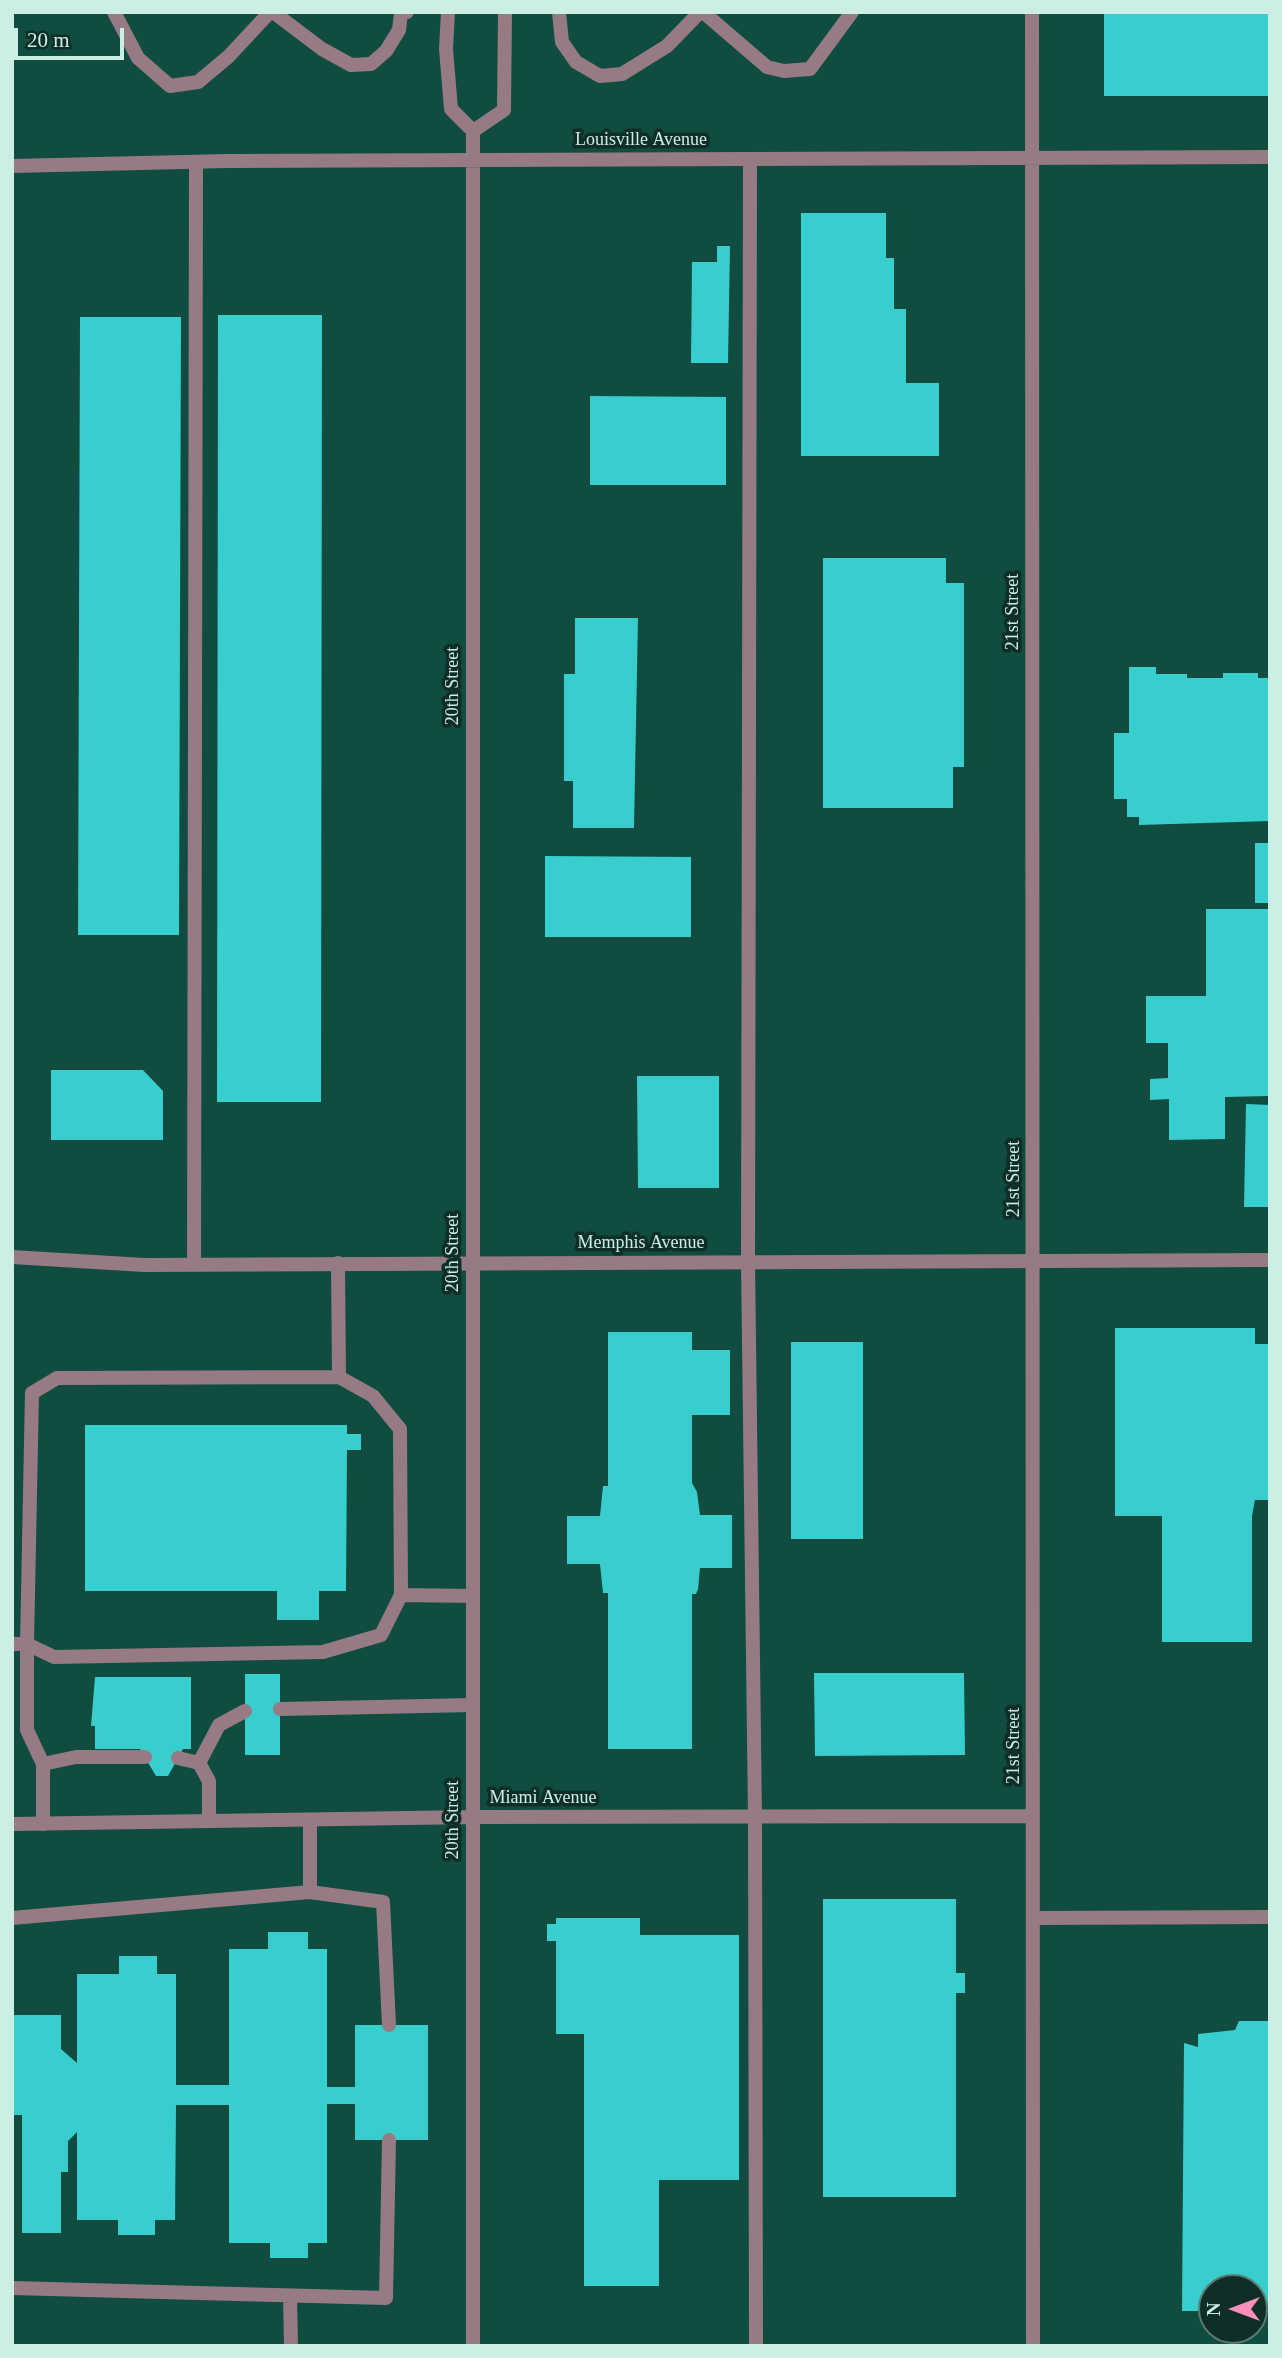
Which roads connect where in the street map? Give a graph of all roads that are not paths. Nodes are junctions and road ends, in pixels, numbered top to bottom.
1 (114, 12) edge
2 (272, 12) edge
3 (407, 12) edge
4 (448, 12) edge
5 (505, 12) edge
6 (559, 12) edge
7 (701, 12) edge
8 (852, 12) edge
9 (1032, 12) edge
10 (401, 13) edge
11 (473, 131) junction
12 (1032, 158) junction
13 (1270, 158) edge
14 (750, 159) junction
15 (472, 160) junction
16 (196, 162) junction
17 (12, 166) edge
18 (12, 1257) edge
19 (1270, 1260) edge
20 (1033, 1261) junction
21 (472, 1262) junction
22 (748, 1262) junction
23 (338, 1263) junction
24 (194, 1264) junction
25 (340, 1377) junction
26 (401, 1595) junction
27 (472, 1596) junction
28 (20, 1644) edge
29 (472, 1704) junction
30 (281, 1709) dead end
31 (245, 1711) dead end
32 (145, 1758) dead end
33 (178, 1758) dead end
34 (44, 1763) junction
35 (199, 1763) junction
36 (1033, 1816) junction
37 (755, 1817) junction
38 (472, 1818) junction
39 (310, 1819) junction
40 (209, 1821) junction
41 (12, 1824) edge
42 (44, 1824) junction
43 (310, 1892) junction
44 (1270, 1917) edge
45 (12, 1918) edge
46 (1033, 1918) junction
47 (389, 2025) dead end
48 (389, 2140) dead end
49 (12, 2288) edge
50 (290, 2296) junction
51 (291, 2346) edge
52 (472, 2346) edge
53 (756, 2346) edge
54 (1033, 2346) edge

1 - 2 street
2 - 10 street
3 - 10 street
4 - 11 street
5 - 11 street
6 - 7 street
7 - 8 street
9 - 12 street, 21st Street
11 - 15 street, 20th Street
12 - 13 street, Louisville Avenue
12 - 14 street, Louisville Avenue
12 - 20 street, 21st Street
14 - 15 street, Louisville Avenue
14 - 22 street
15 - 16 street, Louisville Avenue
15 - 21 street, 20th Street
16 - 17 street, Louisville Avenue
16 - 24 street
18 - 24 street, Memphis Avenue
19 - 20 street, Memphis Avenue
20 - 22 street, Memphis Avenue
20 - 36 street, 21st Street
21 - 22 street, Memphis Avenue
21 - 23 street, Memphis Avenue
21 - 27 street, 20th Street
22 - 37 street
23 - 24 street, Memphis Avenue
23 - 25 street
25 - 26 street
25 - 28 street
26 - 27 street
26 - 28 street
27 - 29 street, 20th Street
28 - 34 street
29 - 30 street
29 - 38 street, 20th Street
31 - 35 street
32 - 34 street
33 - 35 street
34 - 42 street
35 - 40 street
36 - 37 street, Miami Avenue
36 - 46 street, 21st Street
37 - 38 street, Miami Avenue
37 - 53 street
38 - 39 street, Miami Avenue
38 - 52 street, 20th Street
39 - 40 street, Miami Avenue
39 - 43 street
40 - 42 street, Miami Avenue
41 - 42 street, Miami Avenue
43 - 45 street
43 - 47 street
44 - 46 street
46 - 54 street, 21st Street
48 - 50 street
49 - 50 street
50 - 51 street

